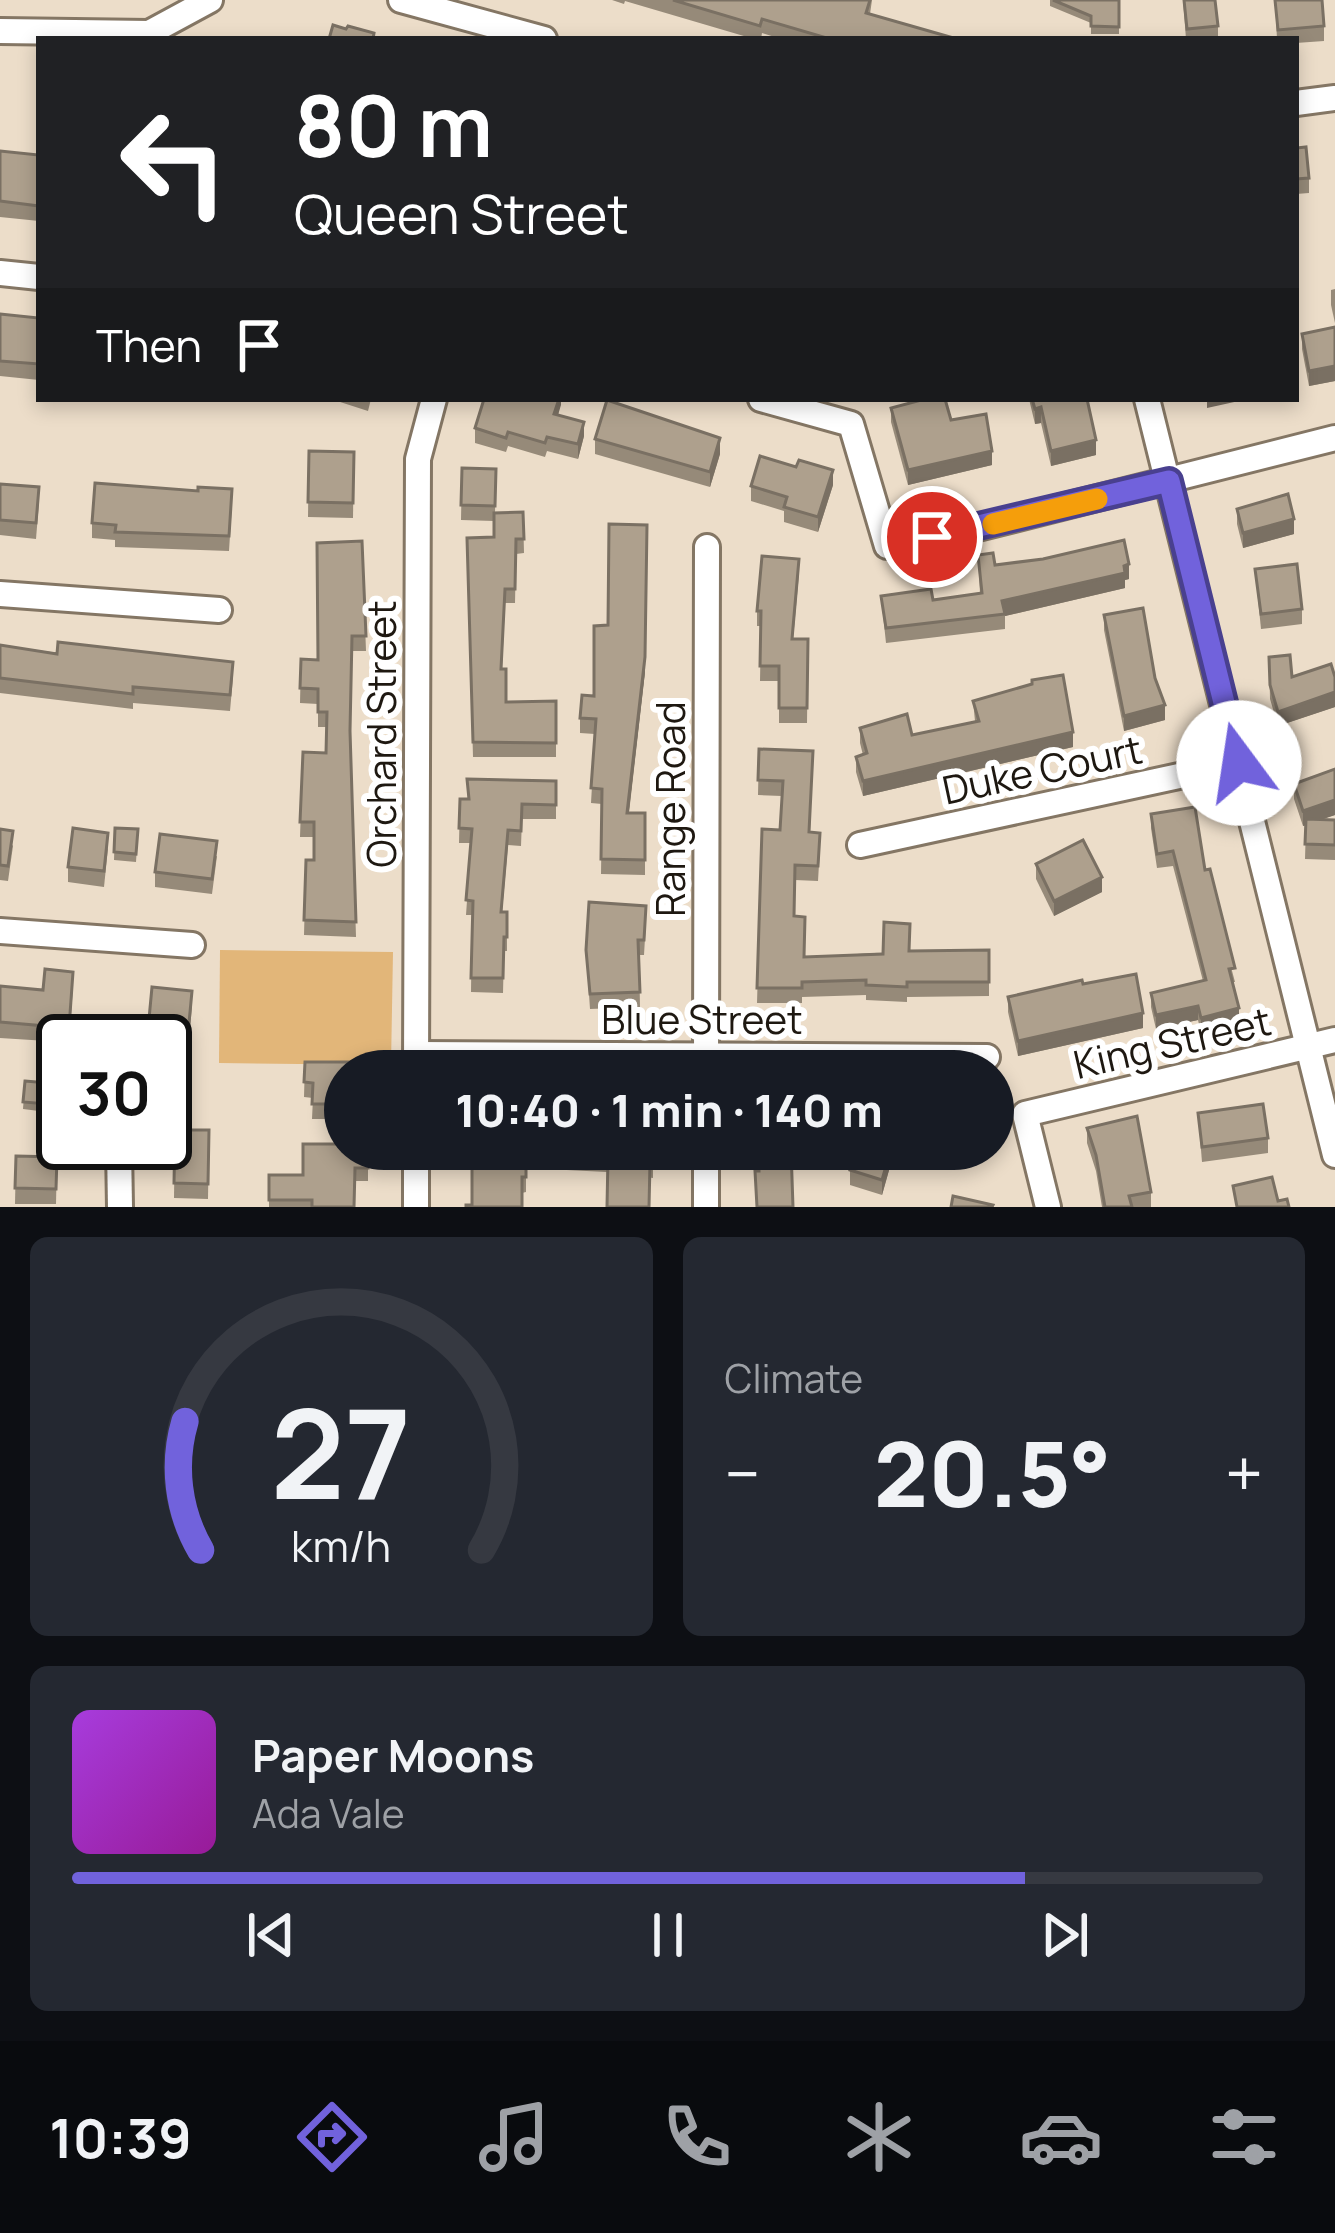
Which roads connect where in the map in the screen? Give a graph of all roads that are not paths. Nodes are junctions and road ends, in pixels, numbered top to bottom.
1 (210, 0) edge
2 (401, 0) edge
3 (0, 32) edge
4 (533, 36) edge
5 (1335, 98) edge
6 (1299, 103) edge
7 (0, 273) edge
8 (36, 277) edge
9 (433, 402) edge
10 (772, 402) edge
11 (1148, 402) edge
12 (1335, 438) edge
13 (1169, 481) junction
14 (706, 547) dead end
15 (0, 594) edge
16 (219, 610) dead end
17 (1239, 763) junction
18 (860, 844) dead end
19 (0, 932) edge
20 (192, 945) dead end
21 (1335, 1040) edge
22 (1308, 1046) junction
23 (416, 1050) edge
24 (706, 1050) edge
25 (1335, 1155) edge
26 (119, 1170) edge
27 (416, 1170) edge
28 (706, 1170) edge
29 (120, 1207) edge
30 (416, 1207) edge
31 (706, 1207) edge
32 (1048, 1207) edge

1 - 3 street
2 - 4 street
5 - 6 street
7 - 8 street
9 - 23 street, Orchard Street
10 - 13 street
11 - 13 street
12 - 13 street
13 - 17 street
14 - 24 street, Range Road
15 - 16 street
17 - 18 street, Duke Court
17 - 22 street
19 - 20 street
21 - 22 street, King Street
22 - 25 street
22 - 32 street, King Street
26 - 29 street
27 - 30 street
28 - 31 street

